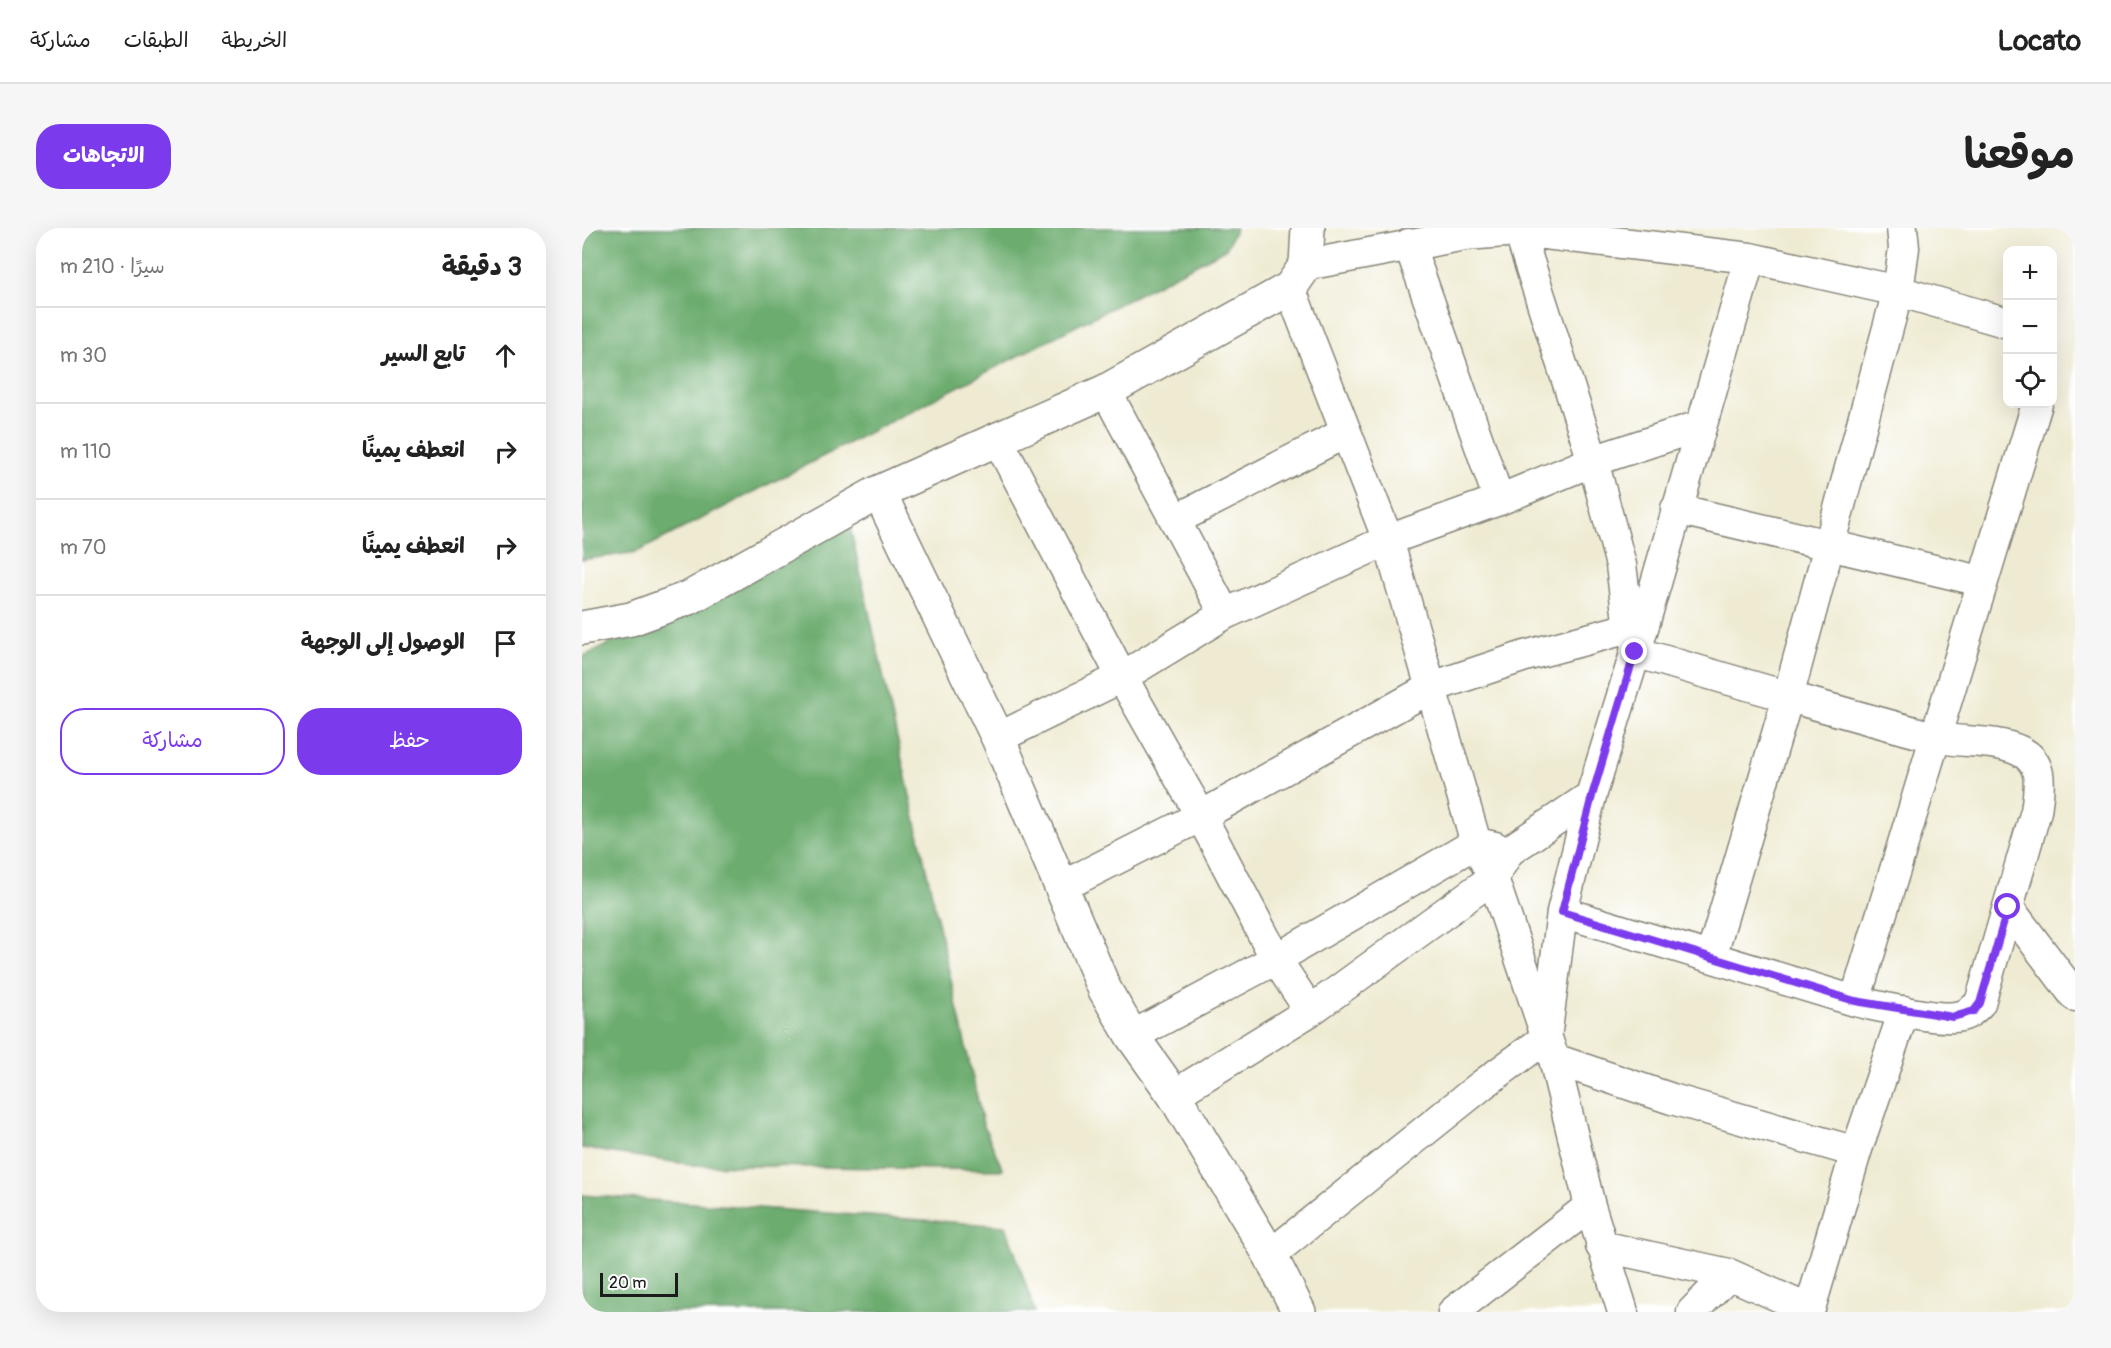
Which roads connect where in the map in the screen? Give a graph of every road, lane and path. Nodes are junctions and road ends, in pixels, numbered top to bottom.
1 (1308, 228) edge
2 (1902, 228) edge
3 (1519, 231) junction
4 (1409, 244) junction
5 (1750, 258) junction
6 (1298, 277) junction
7 (1898, 291) junction
8 (2003, 322) edge
9 (1106, 391) junction
10 (2036, 408) edge
11 (1699, 426) junction
12 (1345, 433) junction
13 (998, 438) junction
14 (1593, 461) junction
15 (879, 492) junction
16 (1499, 500) junction
17 (1676, 509) junction
18 (1175, 520) junction
19 (1388, 540) junction
20 (1830, 545) junction
21 (1981, 581) junction
22 (1225, 614) junction
23 (582, 628) edge
24 (1636, 636) junction
25 (1122, 677) junction
26 (1432, 687) junction
27 (1788, 698) junction
28 (1934, 737) junction
29 (998, 738) junction
30 (1592, 796) junction
31 (1201, 816) junction
32 (1476, 843) junction
33 (1509, 851) junction
34 (1493, 878) junction
35 (1061, 887) junction
36 (2008, 907) junction
37 (1562, 912) junction
38 (1711, 957) junction
39 (1276, 959) junction
40 (2075, 996) edge
41 (1855, 1001) junction
42 (1310, 1011) junction
43 (1904, 1011) junction
44 (1132, 1036) junction
45 (1550, 1048) junction
46 (1174, 1095) junction
47 (1856, 1152) junction
48 (1590, 1206) junction
49 (1601, 1246) junction
50 (1270, 1255) junction
51 (1729, 1274) junction
52 (1808, 1311) edge
53 (1299, 1312) edge
54 (1453, 1312) edge
55 (1623, 1312) edge
56 (1692, 1312) edge

1 - 6 street
2 - 7 street
3 - 4 street
3 - 5 street
3 - 14 street
4 - 6 street
4 - 16 street
5 - 7 street
5 - 11 street
6 - 9 street
6 - 12 street
7 - 8 street
7 - 20 street
9 - 13 street
9 - 18 street
10 - 21 street
11 - 14 street
11 - 17 street
12 - 18 street
12 - 19 street
13 - 15 street
13 - 25 street
14 - 16 street
14 - 24 street
15 - 23 street
15 - 29 street
16 - 19 street
17 - 20 street
17 - 24 street
18 - 22 street
19 - 22 street
19 - 26 street
20 - 21 street
20 - 27 street
21 - 28 street
22 - 25 street
24 - 26 street
24 - 27 street
24 - 30 street
25 - 29 street
25 - 31 street
26 - 31 street
26 - 32 street
27 - 28 street
27 - 38 street
28 - 36 street
28 - 41 street
29 - 35 street
30 - 33 street
30 - 37 street
31 - 35 street
31 - 39 street
32 - 33 street
32 - 34 street
32 - 39 street
33 - 34 street
34 - 42 street
34 - 45 street
35 - 44 street
36 - 40 street
36 - 43 street
37 - 38 street
37 - 45 street
38 - 41 street
39 - 42 street
39 - 44 street
41 - 43 street
42 - 46 street
43 - 47 street
44 - 46 street
45 - 47 street
45 - 48 street
45 - 50 street
46 - 50 street
47 - 52 street
48 - 49 street
48 - 54 street
49 - 51 street
49 - 55 street
50 - 53 street
51 - 52 street
51 - 56 street

